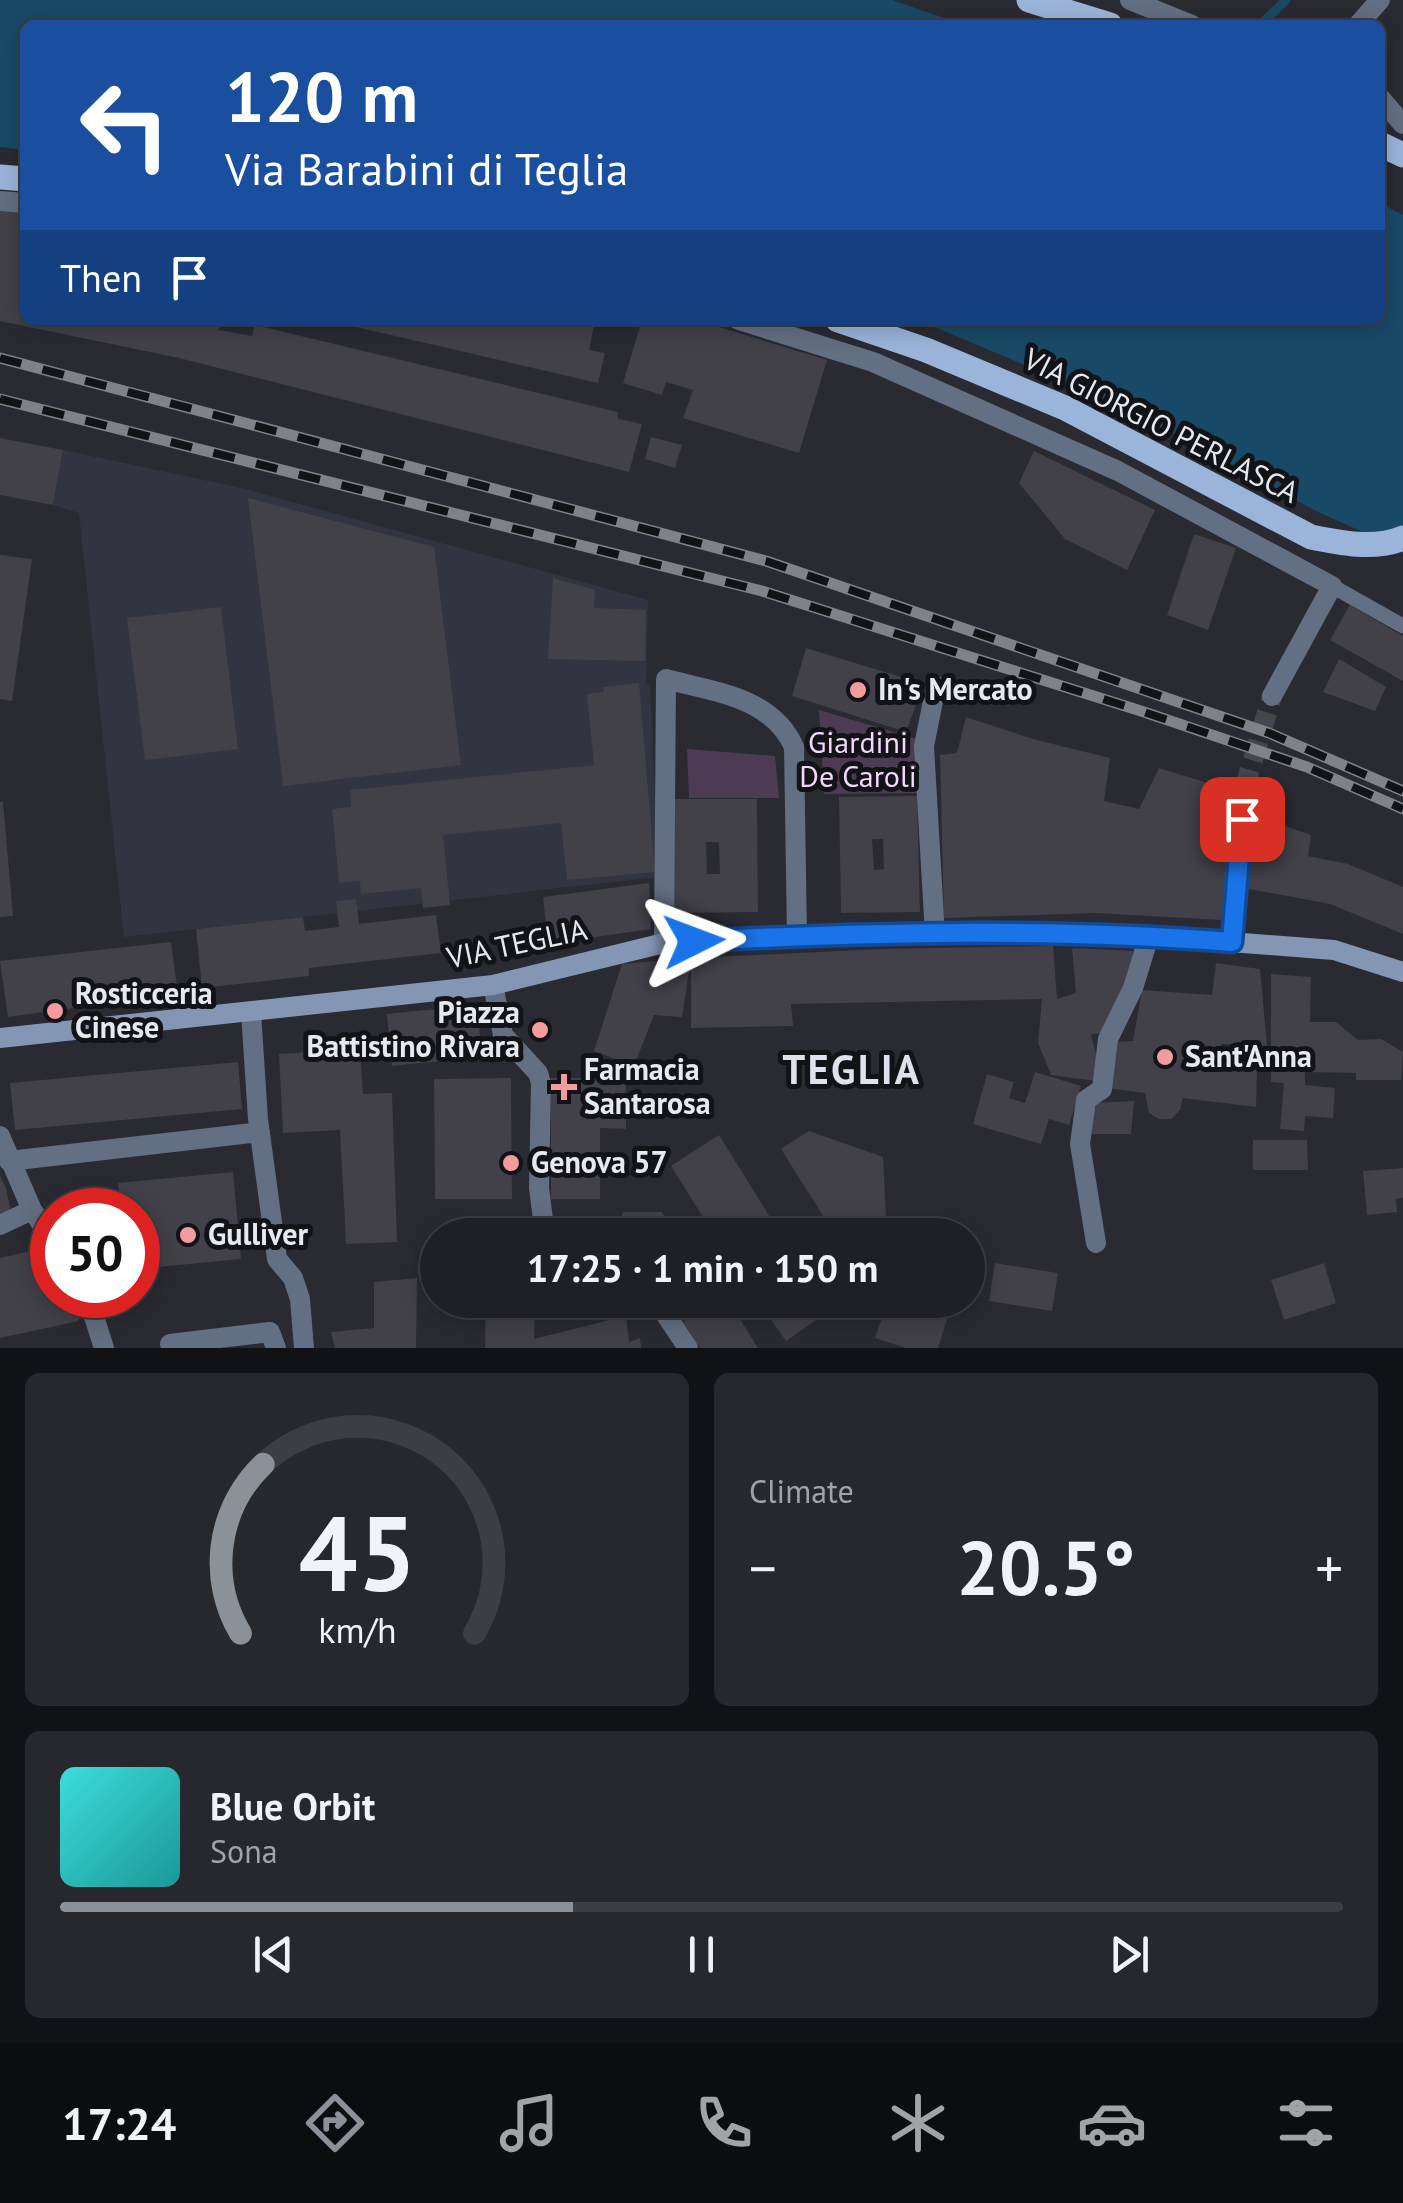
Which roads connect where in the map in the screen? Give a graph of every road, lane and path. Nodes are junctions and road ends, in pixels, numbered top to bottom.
1 (1029, 0) edge
2 (1130, 0) edge
3 (1094, 20) edge
4 (1180, 20) edge
5 (1385, 104) edge
6 (1403, 124) edge
7 (754, 325) edge
8 (853, 325) edge
9 (1403, 538) edge
10 (1332, 586) junction
11 (1403, 626) edge
12 (936, 686) dead end
13 (1272, 696) tunnel mouth
14 (1244, 789) tunnel mouth
15 (936, 935) junction
16 (797, 936) junction
17 (1149, 936) junction
18 (1232, 942) junction
19 (664, 943) junction
20 (1403, 972) edge
21 (492, 985) junction
22 (252, 1012) junction
23 (0, 1038) edge
24 (260, 1132) junction
25 (0, 1136) edge
26 (9, 1161) junction
27 (30, 1206) edge
28 (30, 1211) edge
29 (541, 1218) edge
30 (0, 1225) edge
31 (1096, 1243) dead end
32 (94, 1318) edge
33 (668, 1318) edge
34 (170, 1344) dead end
35 (104, 1348) edge
36 (276, 1348) edge
37 (304, 1348) edge
38 (688, 1348) edge

1 - 3 main road
2 - 4 street
5 - 6 street
7 - 10 street
8 - 9 main road, VIA GIORGIO PERLASCA
10 - 11 lane
10 - 13 street
12 - 15 street
14 - 18 street
15 - 16 main road, VIA TEGLIA
15 - 17 main road, VIA TEGLIA
16 - 19 main road, VIA TEGLIA
16 - 19 street
17 - 18 main road, VIA TEGLIA
17 - 31 street
18 - 20 main road, VIA TEGLIA
19 - 21 main road, VIA TEGLIA
21 - 22 main road, VIA TEGLIA
21 - 29 street
22 - 23 main road, VIA TEGLIA
22 - 24 street
24 - 26 street
24 - 37 street
25 - 26 street
26 - 27 street
28 - 30 street
32 - 35 street
33 - 38 street
34 - 36 street

